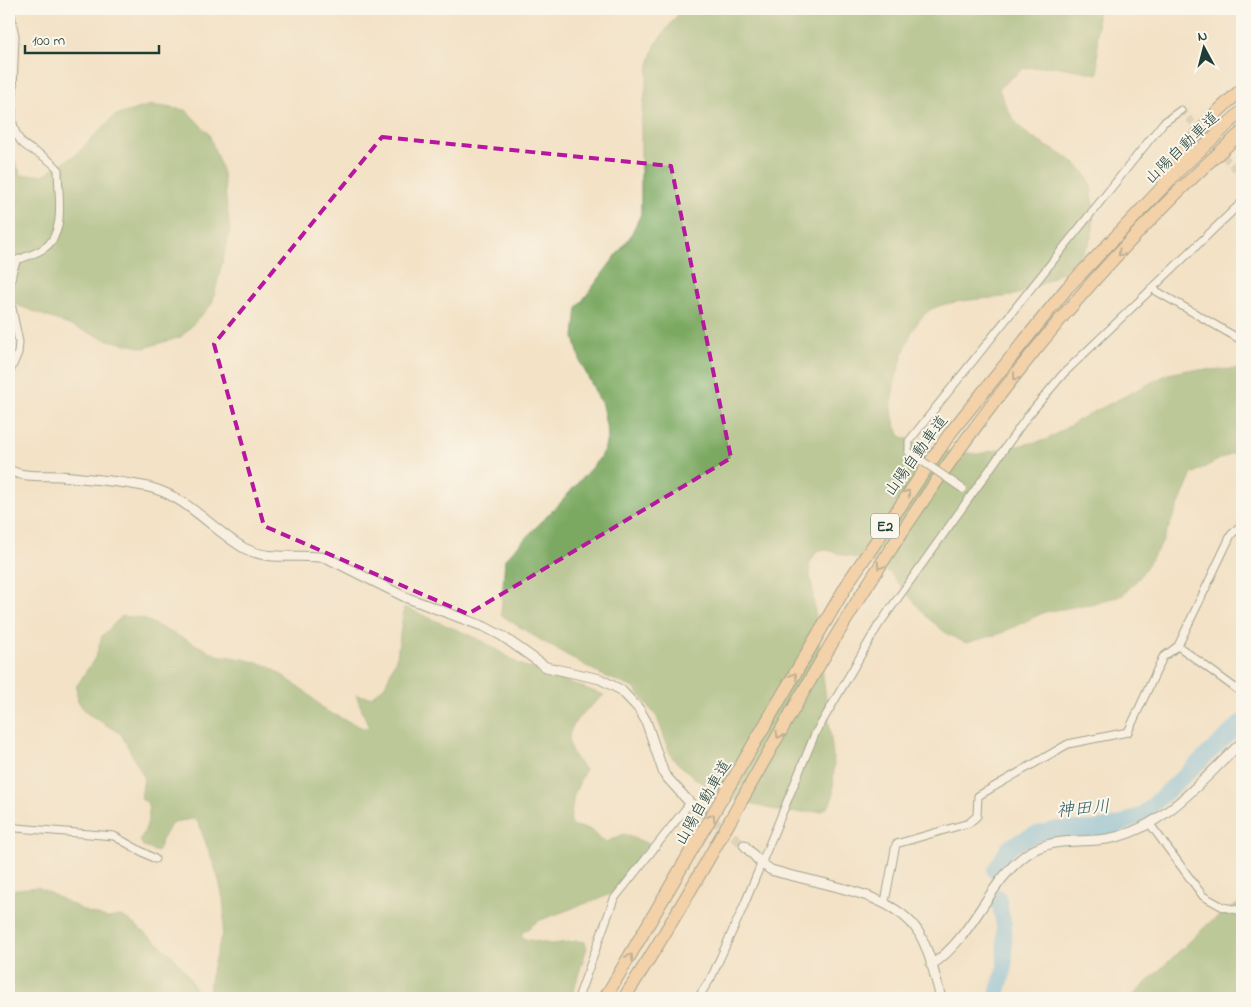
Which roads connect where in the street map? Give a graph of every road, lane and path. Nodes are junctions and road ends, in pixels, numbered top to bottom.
1 (10, 9) edge
2 (1242, 89) edge
3 (1181, 110) dead end
4 (1242, 111) edge
5 (1242, 132) edge
6 (1242, 144) edge
7 (1242, 202) edge
8 (1146, 227) junction
9 (1067, 288) junction
10 (1151, 288) junction
11 (9, 290) edge
12 (9, 294) edge
13 (1242, 339) edge
14 (9, 374) edge
15 (9, 470) edge
16 (970, 494) junction
17 (1242, 524) edge
18 (1178, 646) junction
19 (1242, 693) edge
20 (1242, 742) edge
21 (690, 803) junction
22 (701, 811) tunnel mouth
23 (9, 823) edge
24 (1150, 824) junction
25 (744, 845) tunnel mouth
26 (155, 859) dead end
27 (761, 863) junction
28 (885, 902) junction
29 (1242, 911) edge
30 (931, 965) junction
31 (578, 998) edge
32 (605, 998) edge
33 (624, 998) edge
34 (698, 998) edge
35 (941, 998) edge

1 - 11 street
2 - 9 highway
3 - 16 street, bridge
4 - 9 highway, 山陽自動車道 / E2
5 - 8 highway, 山陽自動車道 / E2
6 - 8 highway
7 - 10 street
8 -> 33 highway, 山陽自動車道 / E2
32 -> 9 highway, 山陽自動車道 / E2
10 - 13 street
10 - 16 street
12 - 14 street
15 - 21 street
16 - 27 street
17 - 18 street
18 - 19 street
18 - 28 street
20 - 24 street
21 - 22 street
21 - 31 street
23 - 26 street
24 - 29 street
24 - 30 street
25 - 27 street
27 - 28 street
27 - 34 street
28 - 30 street
30 - 35 street

